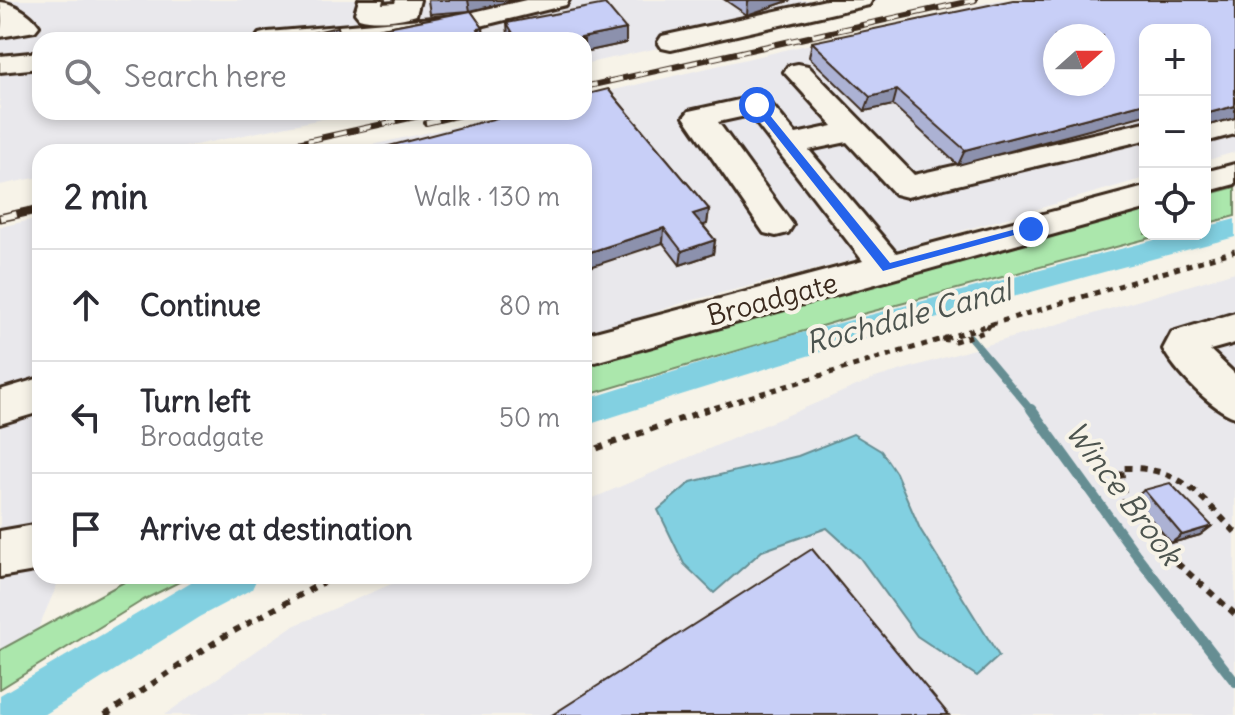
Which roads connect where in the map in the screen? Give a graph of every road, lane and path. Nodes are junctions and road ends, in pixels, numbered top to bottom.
1 (371, 0) edge
2 (408, 0) edge
3 (557, 0) edge
4 (860, 0) edge
5 (306, 32) edge
6 (671, 42) dead end
7 (32, 61) edge
8 (0, 64) edge
9 (798, 72) dead end
10 (1235, 124) edge
11 (854, 131) junction
12 (1211, 131) edge
13 (1139, 132) edge
14 (789, 145) junction
15 (1235, 174) edge
16 (1211, 180) edge
17 (1139, 200) edge
18 (776, 225) dead end
19 (1235, 251) edge
20 (888, 268) junction
21 (991, 324) junction
22 (1234, 329) edge
23 (941, 338) junction
24 (592, 348) edge
25 (32, 397) edge
26 (1235, 400) edge
27 (0, 407) edge
28 (592, 450) edge
29 (1235, 532) edge
30 (32, 548) edge
31 (0, 554) edge
32 (320, 584) edge
33 (1235, 614) edge
34 (105, 715) edge

1 - 2 street
3 - 5 street
4 - 6 street
7 - 8 street
9 - 11 street
10 - 12 street
11 - 13 street
11 - 14 street
14 - 18 street
14 - 20 street
15 - 16 street
17 - 20 street, Broadgate
19 - 21 path
20 - 24 street, Broadgate
21 - 23 path
21 - 23 path
22 - 26 street
23 - 28 path
25 - 27 street
29 - 33 path
30 - 31 street
32 - 34 path

